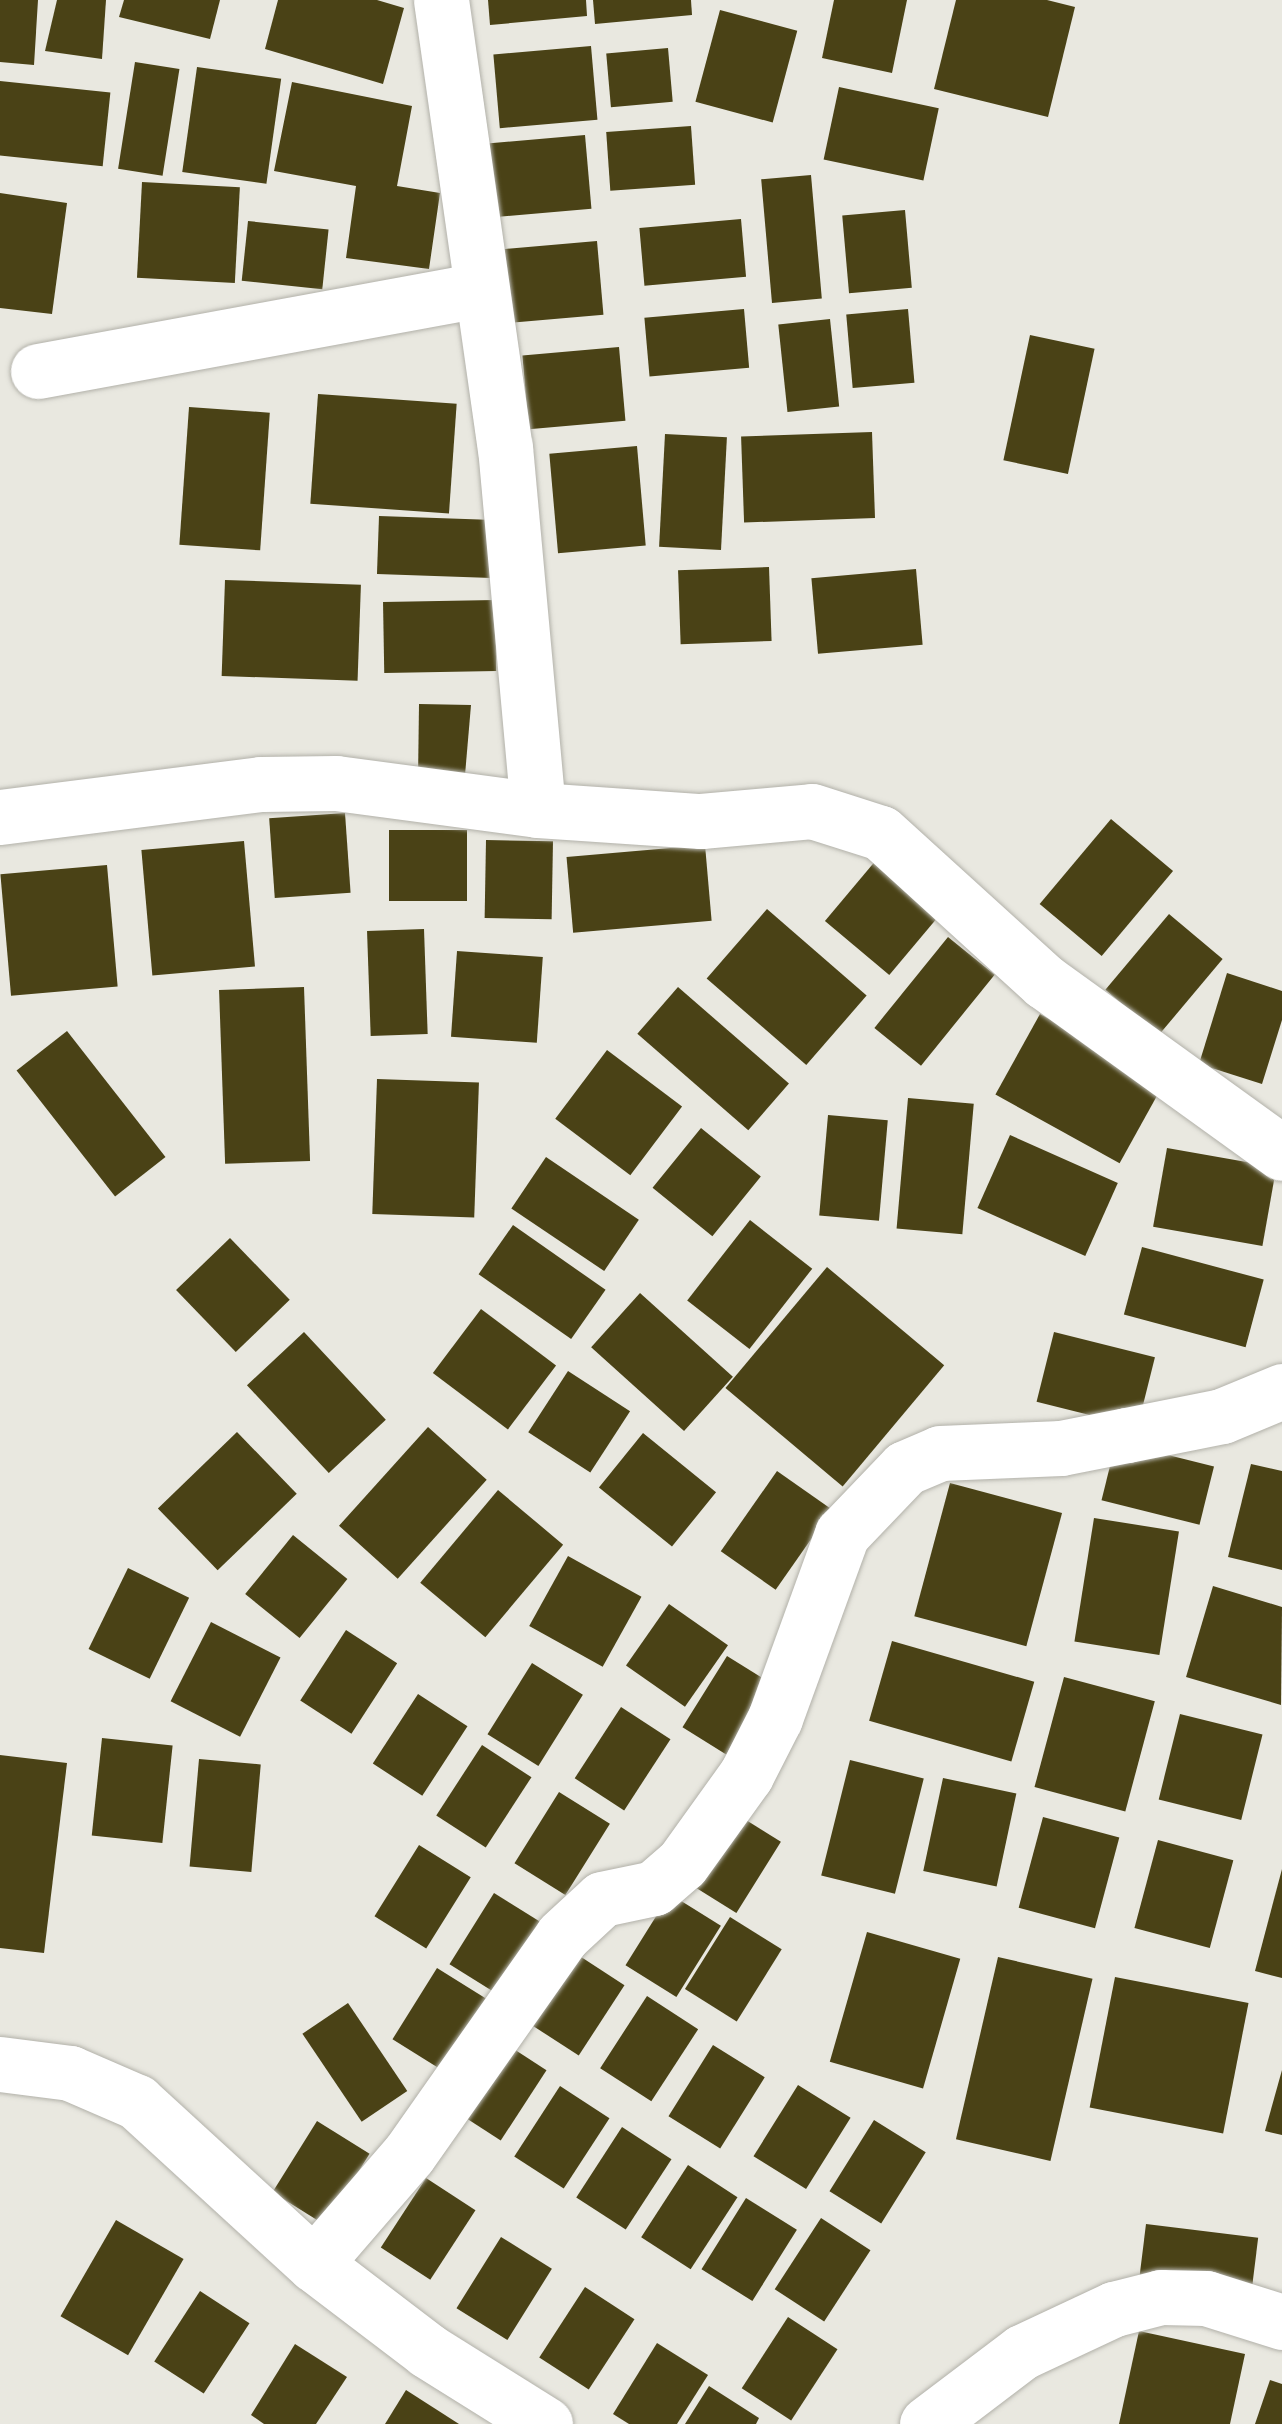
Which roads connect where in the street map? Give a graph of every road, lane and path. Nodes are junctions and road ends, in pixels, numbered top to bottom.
1 (441, 0) edge
2 (480, 290) junction
3 (38, 371) dead end
4 (538, 810) junction
5 (0, 816) edge
6 (1282, 1152) edge
7 (1282, 1391) edge
8 (0, 2064) edge
9 (314, 2264) junction
10 (1282, 2322) edge
11 (545, 2424) edge
12 (927, 2424) edge

1 - 2 street
2 - 3 street
2 - 4 street
4 - 5 street
4 - 6 street
7 - 9 street
8 - 9 street
9 - 11 street
10 - 12 street

